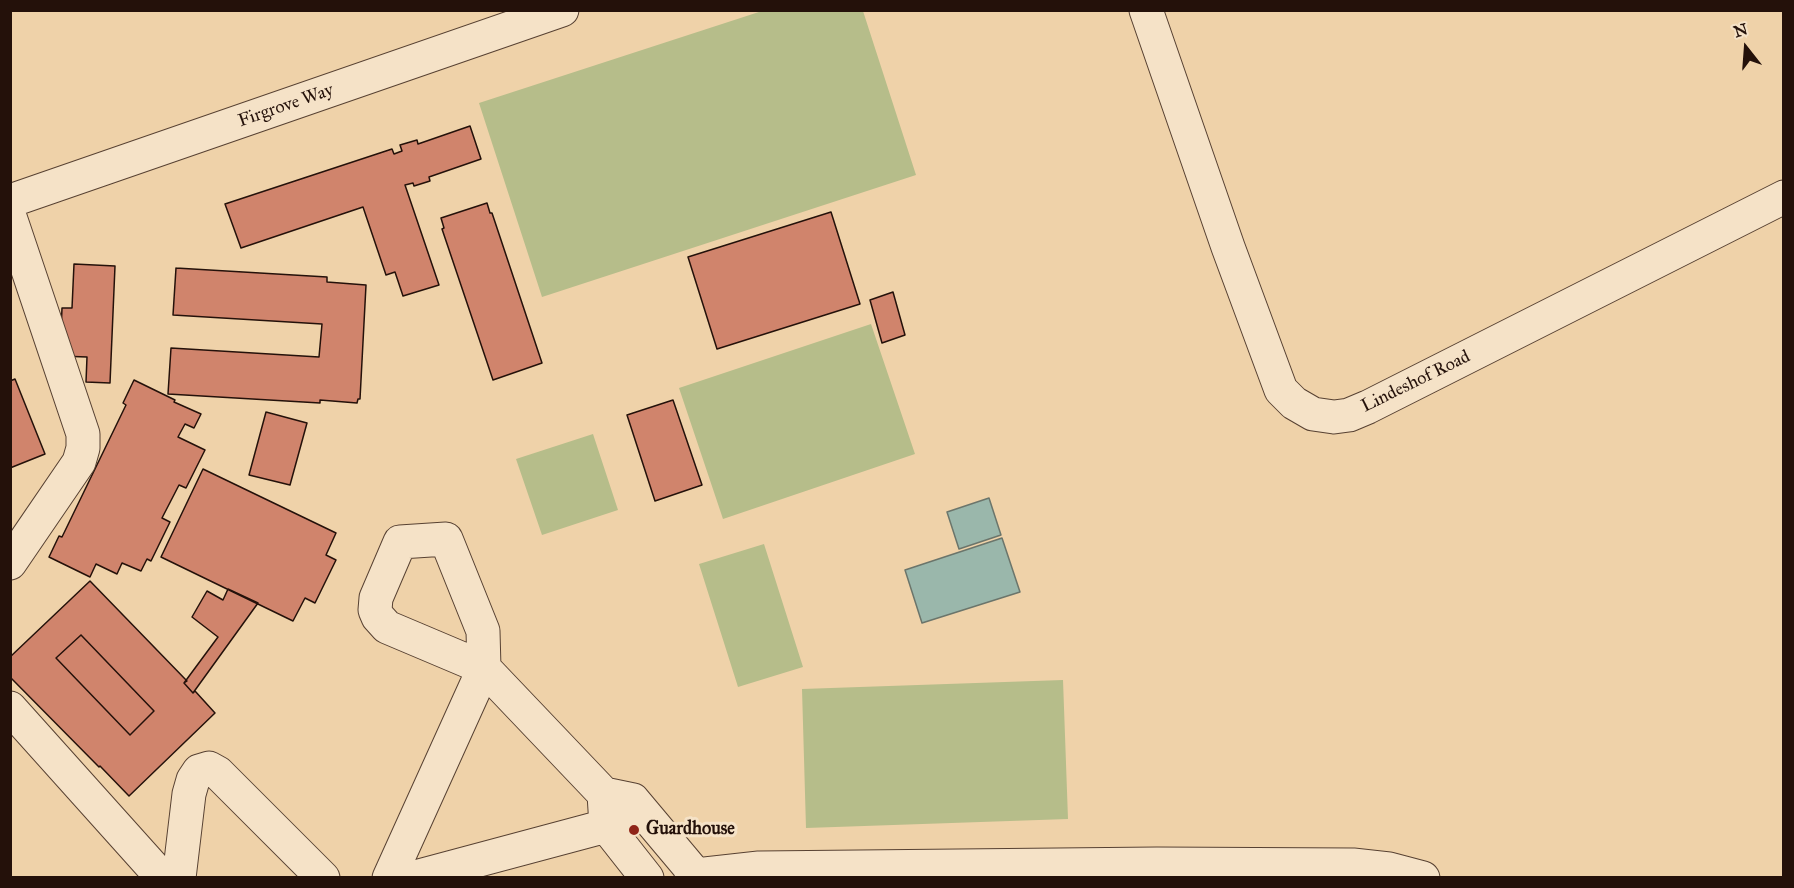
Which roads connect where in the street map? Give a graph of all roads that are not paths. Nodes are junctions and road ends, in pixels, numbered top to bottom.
1 (562, 10) edge
2 (1146, 10) edge
3 (1784, 197) edge
4 (10, 201) edge
5 (10, 216) edge
6 (10, 563) edge
7 (10, 708) edge
8 (619, 797) junction
9 (606, 826) junction
10 (1319, 871) edge
11 (815, 873) edge
12 (694, 876) edge
13 (165, 878) edge
14 (179, 878) edge
15 (323, 878) edge
16 (389, 878) edge
17 (412, 878) edge
18 (647, 878) edge
19 (1423, 878) edge

1 - 4 street, Firgrove Way
2 - 3 street, Lindeshof Road
5 - 6 street
7 - 13 street
8 - 9 street
8 - 12 street
8 - 16 street
9 - 17 street
9 - 18 street
10 - 11 street
10 - 19 street
11 - 12 street
14 - 15 street

